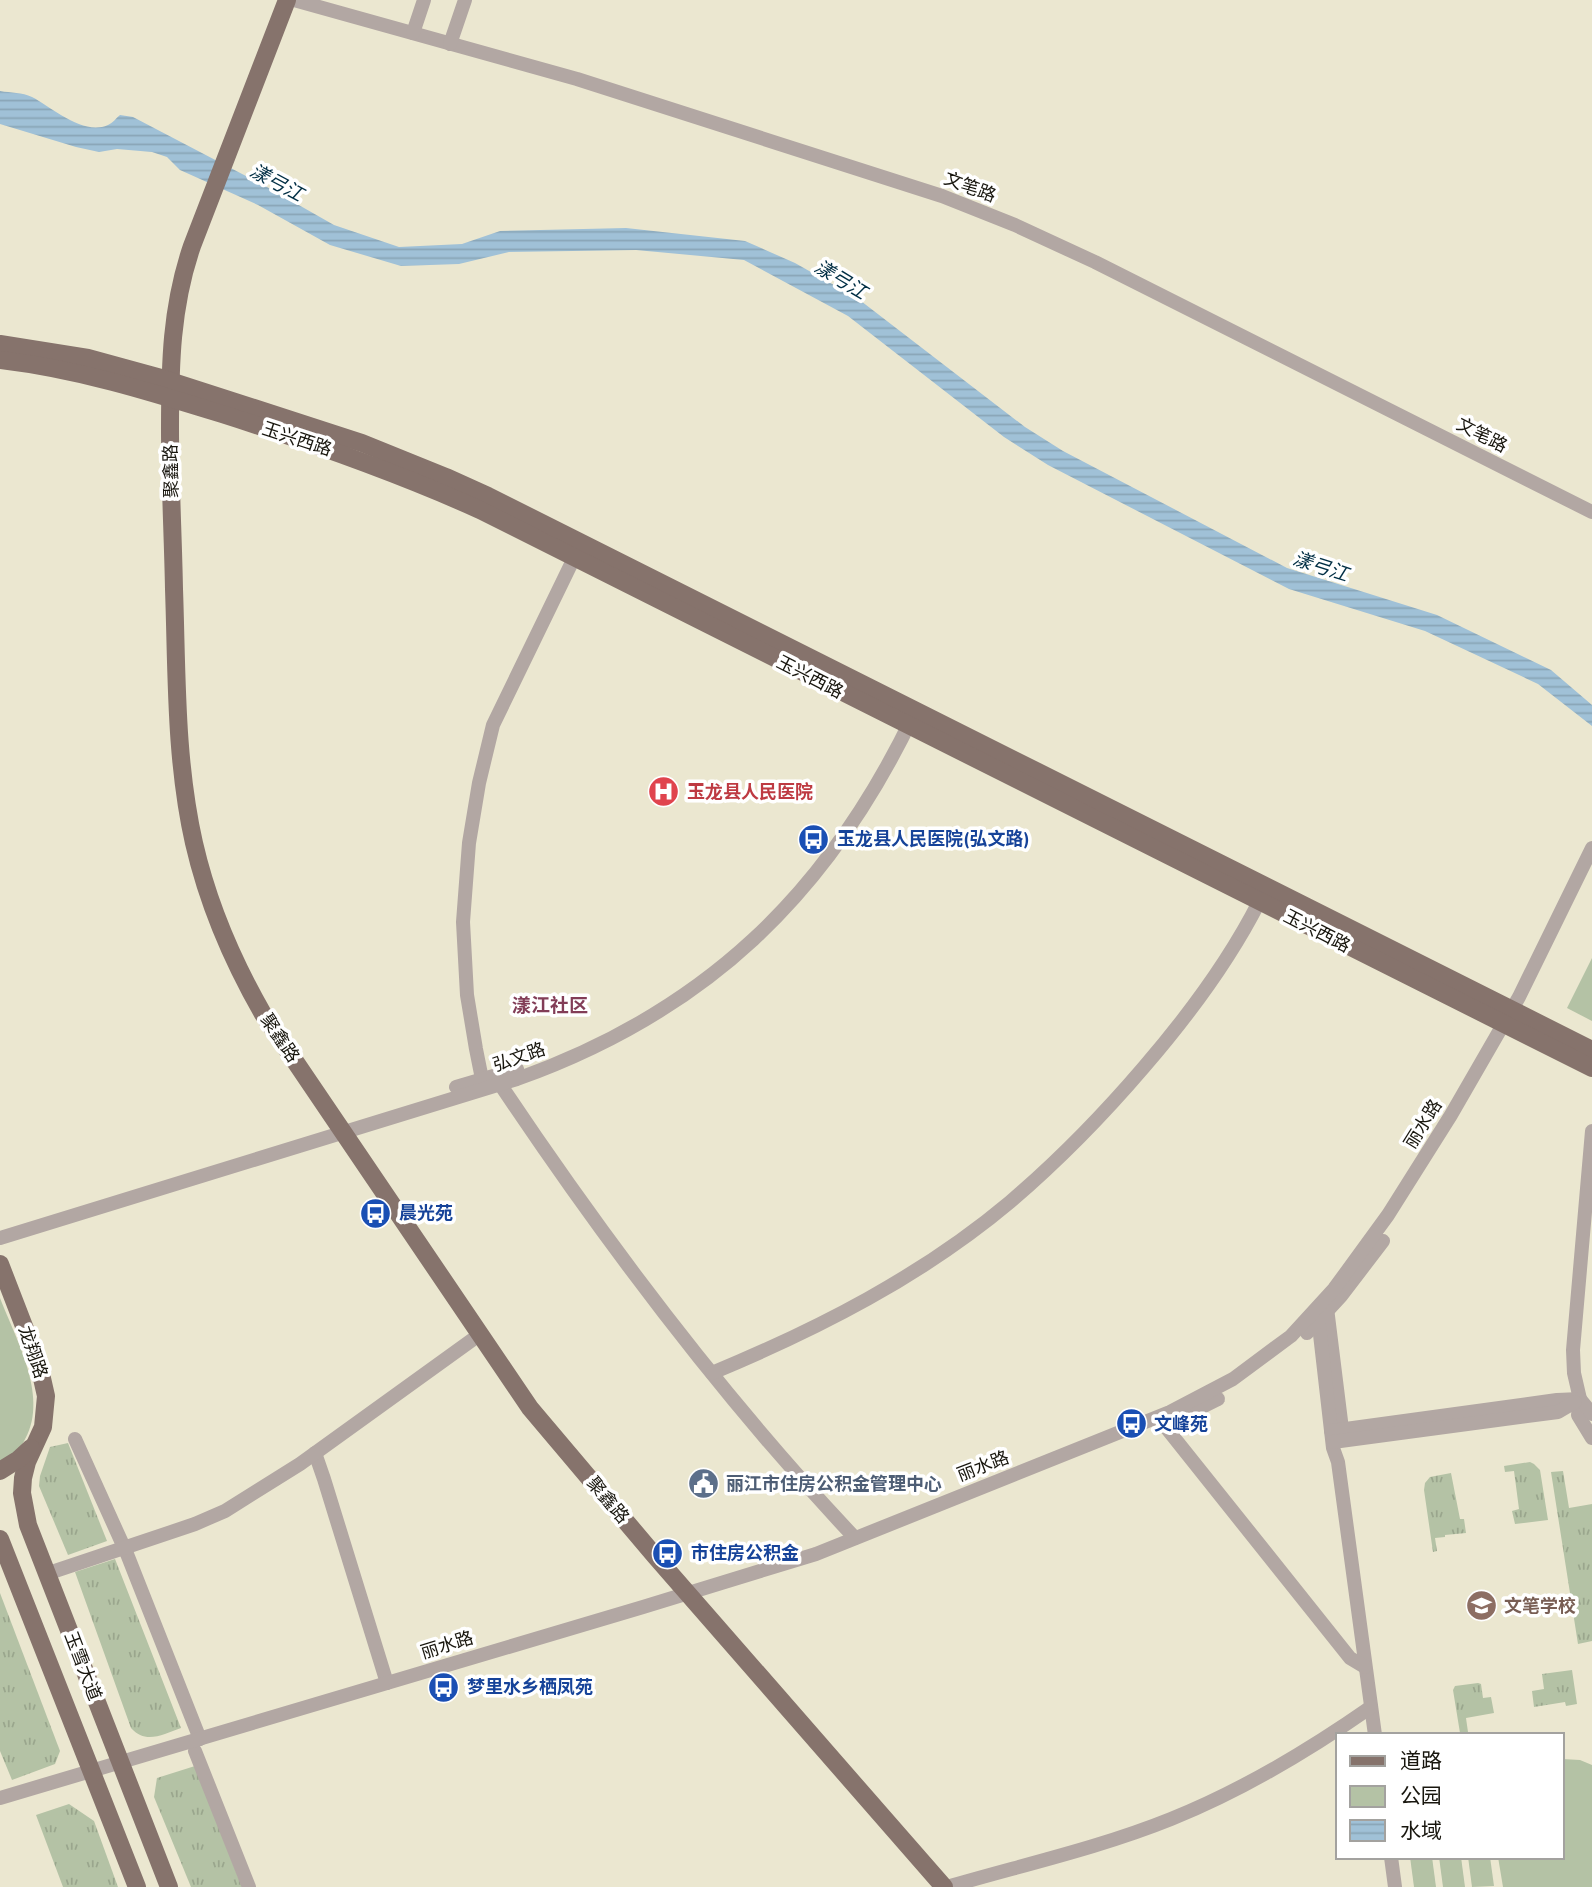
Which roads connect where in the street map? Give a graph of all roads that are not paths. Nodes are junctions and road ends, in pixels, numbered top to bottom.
1 (276, 0) edge
2 (287, 0) edge
3 (294, 0) edge
4 (424, 0) edge
5 (465, 0) edge
6 (413, 33) junction
7 (450, 44) junction
8 (223, 152) junction
9 (0, 344) edge
10 (0, 360) edge
11 (166, 388) junction
12 (1592, 512) edge
13 (574, 558) junction
14 (908, 717) junction
15 (1592, 848) edge
16 (1592, 870) edge
17 (1259, 902) junction
18 (1512, 1019) junction
19 (1592, 1050) edge
20 (1592, 1069) edge
21 (482, 1079) junction
22 (500, 1084) junction
23 (335, 1130) junction
24 (1592, 1131) edge
25 (0, 1228) edge
26 (0, 1238) edge
27 (0, 1264) edge
28 (1322, 1310) junction
29 (472, 1340) junction
30 (712, 1373) junction
31 (1580, 1399) junction
32 (1592, 1414) edge
33 (1164, 1425) junction
34 (1338, 1436) junction
35 (1592, 1438) edge
36 (75, 1439) dead end
37 (36, 1442) junction
38 (314, 1453) junction
39 (0, 1471) edge
40 (855, 1538) junction
41 (0, 1539) edge
42 (124, 1547) junction
43 (46, 1573) junction
44 (686, 1599) junction
45 (1365, 1667) junction
46 (387, 1683) junction
47 (1371, 1707) junction
48 (1375, 1733) edge
49 (197, 1745) junction
50 (122, 1767) junction
51 (93, 1776) junction
52 (0, 1798) edge
53 (0, 1808) edge
54 (1391, 1859) edge
55 (137, 1887) edge
56 (169, 1887) edge
57 (249, 1887) edge
58 (931, 1887) edge
59 (946, 1887) edge
60 (1395, 1887) edge

1 - 8 main road, 聚鑫路
2 - 8 main road, 聚鑫路
3 - 6 street, 文笔路
4 - 6 street
5 - 7 street
6 - 7 street, 文笔路
7 - 12 street, 文笔路
8 - 11 main road, 聚鑫路
9 - 11 main road, 玉兴西路
10 - 11 main road, 玉兴西路
11 - 13 main road, 玉兴西路
11 - 14 main road, 玉兴西路
11 - 23 main road, 聚鑫路
13 - 14 main road, 玉兴西路
13 - 21 street
14 - 17 main road, 玉兴西路
14 - 18 main road, 玉兴西路
14 - 21 street, 弘文路
14 - 22 street, 弘文路
15 - 18 street, 丽水路
16 - 18 street, 丽水路
17 - 18 main road, 玉兴西路
17 - 30 street
18 - 19 main road, 玉兴西路
18 - 20 main road, 玉兴西路
18 - 28 street, 丽水路
21 - 23 street, 弘文路
22 - 23 street, 弘文路
22 - 30 street
23 - 25 street, 弘文路
23 - 26 street, 弘文路
23 - 29 main road, 聚鑫路
23 - 44 main road, 聚鑫路
24 - 31 street
27 - 37 main road, 龙翔路
28 - 33 street, 丽水路
28 - 34 street
28 - 40 street, 丽水路
29 - 38 street
29 - 44 main road, 聚鑫路
30 - 40 street
31 - 32 street
31 - 34 street
31 - 35 street
33 - 44 street, 丽水路
33 - 45 street
34 - 45 street
36 - 42 street
37 - 39 main road
37 - 43 main road, 玉雪大道
38 - 42 street
38 - 46 street
40 - 44 street, 丽水路
41 - 51 main road, 玉雪大道
42 - 43 street
42 - 49 street
43 - 50 main road, 玉雪大道
44 - 46 street, 丽水路
44 - 49 street, 丽水路
44 - 58 main road, 聚鑫路
44 - 59 main road, 聚鑫路
45 - 47 street
46 - 49 street, 丽水路
47 - 48 street
47 - 59 street
49 - 50 street, 丽水路
49 - 57 street
50 - 51 street, 丽水路
50 - 56 main road, 玉雪大道
51 - 52 street, 丽水路
51 - 53 street, 丽水路
51 - 55 main road, 玉雪大道
54 - 60 street

